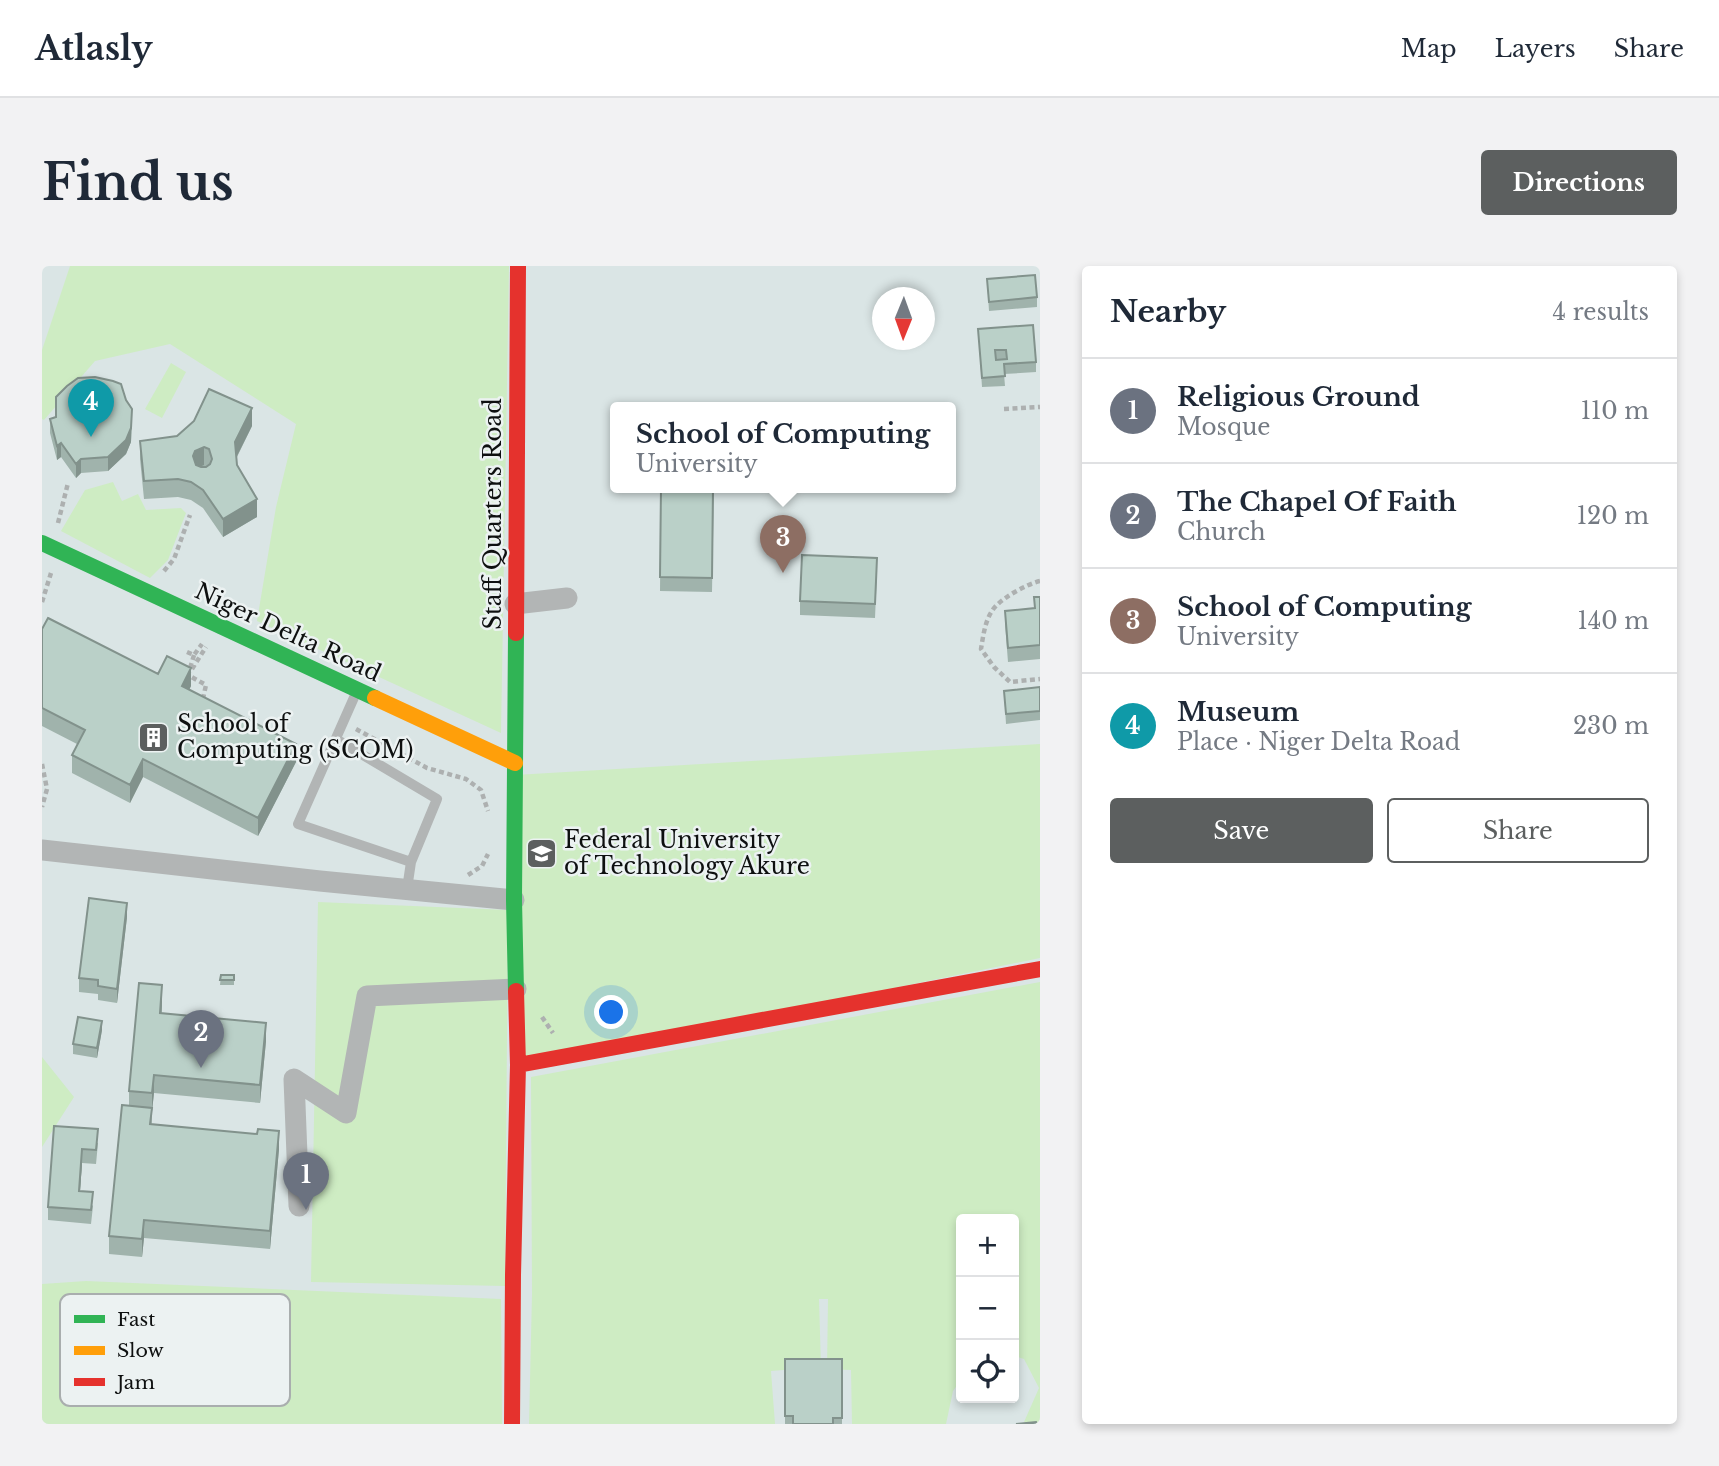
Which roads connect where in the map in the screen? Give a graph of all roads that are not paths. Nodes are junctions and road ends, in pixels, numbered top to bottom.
1 (518, 266) edge
2 (44, 544) edge
3 (567, 598) dead end
4 (515, 604) junction
5 (358, 690) junction
6 (337, 739) junction
7 (514, 763) junction
8 (42, 850) edge
9 (411, 862) junction
10 (407, 889) junction
11 (514, 900) junction
12 (1040, 970) edge
13 (516, 989) junction
14 (518, 1065) junction
15 (299, 1206) dead end
16 (512, 1424) edge

1 - 4 street, Staff Quarters Road
2 - 5 street, Niger Delta Road
3 - 4 street
4 - 7 street, Staff Quarters Road
5 - 6 lane
5 - 7 street, Niger Delta Road
6 - 9 lane
6 - 9 lane
7 - 11 street, Staff Quarters Road
8 - 10 street
9 - 10 lane
10 - 11 street
11 - 13 street, Staff Quarters Road
12 - 14 street
13 - 14 street, Staff Quarters Road
13 - 15 street
14 - 16 street, Staff Quarters Road

